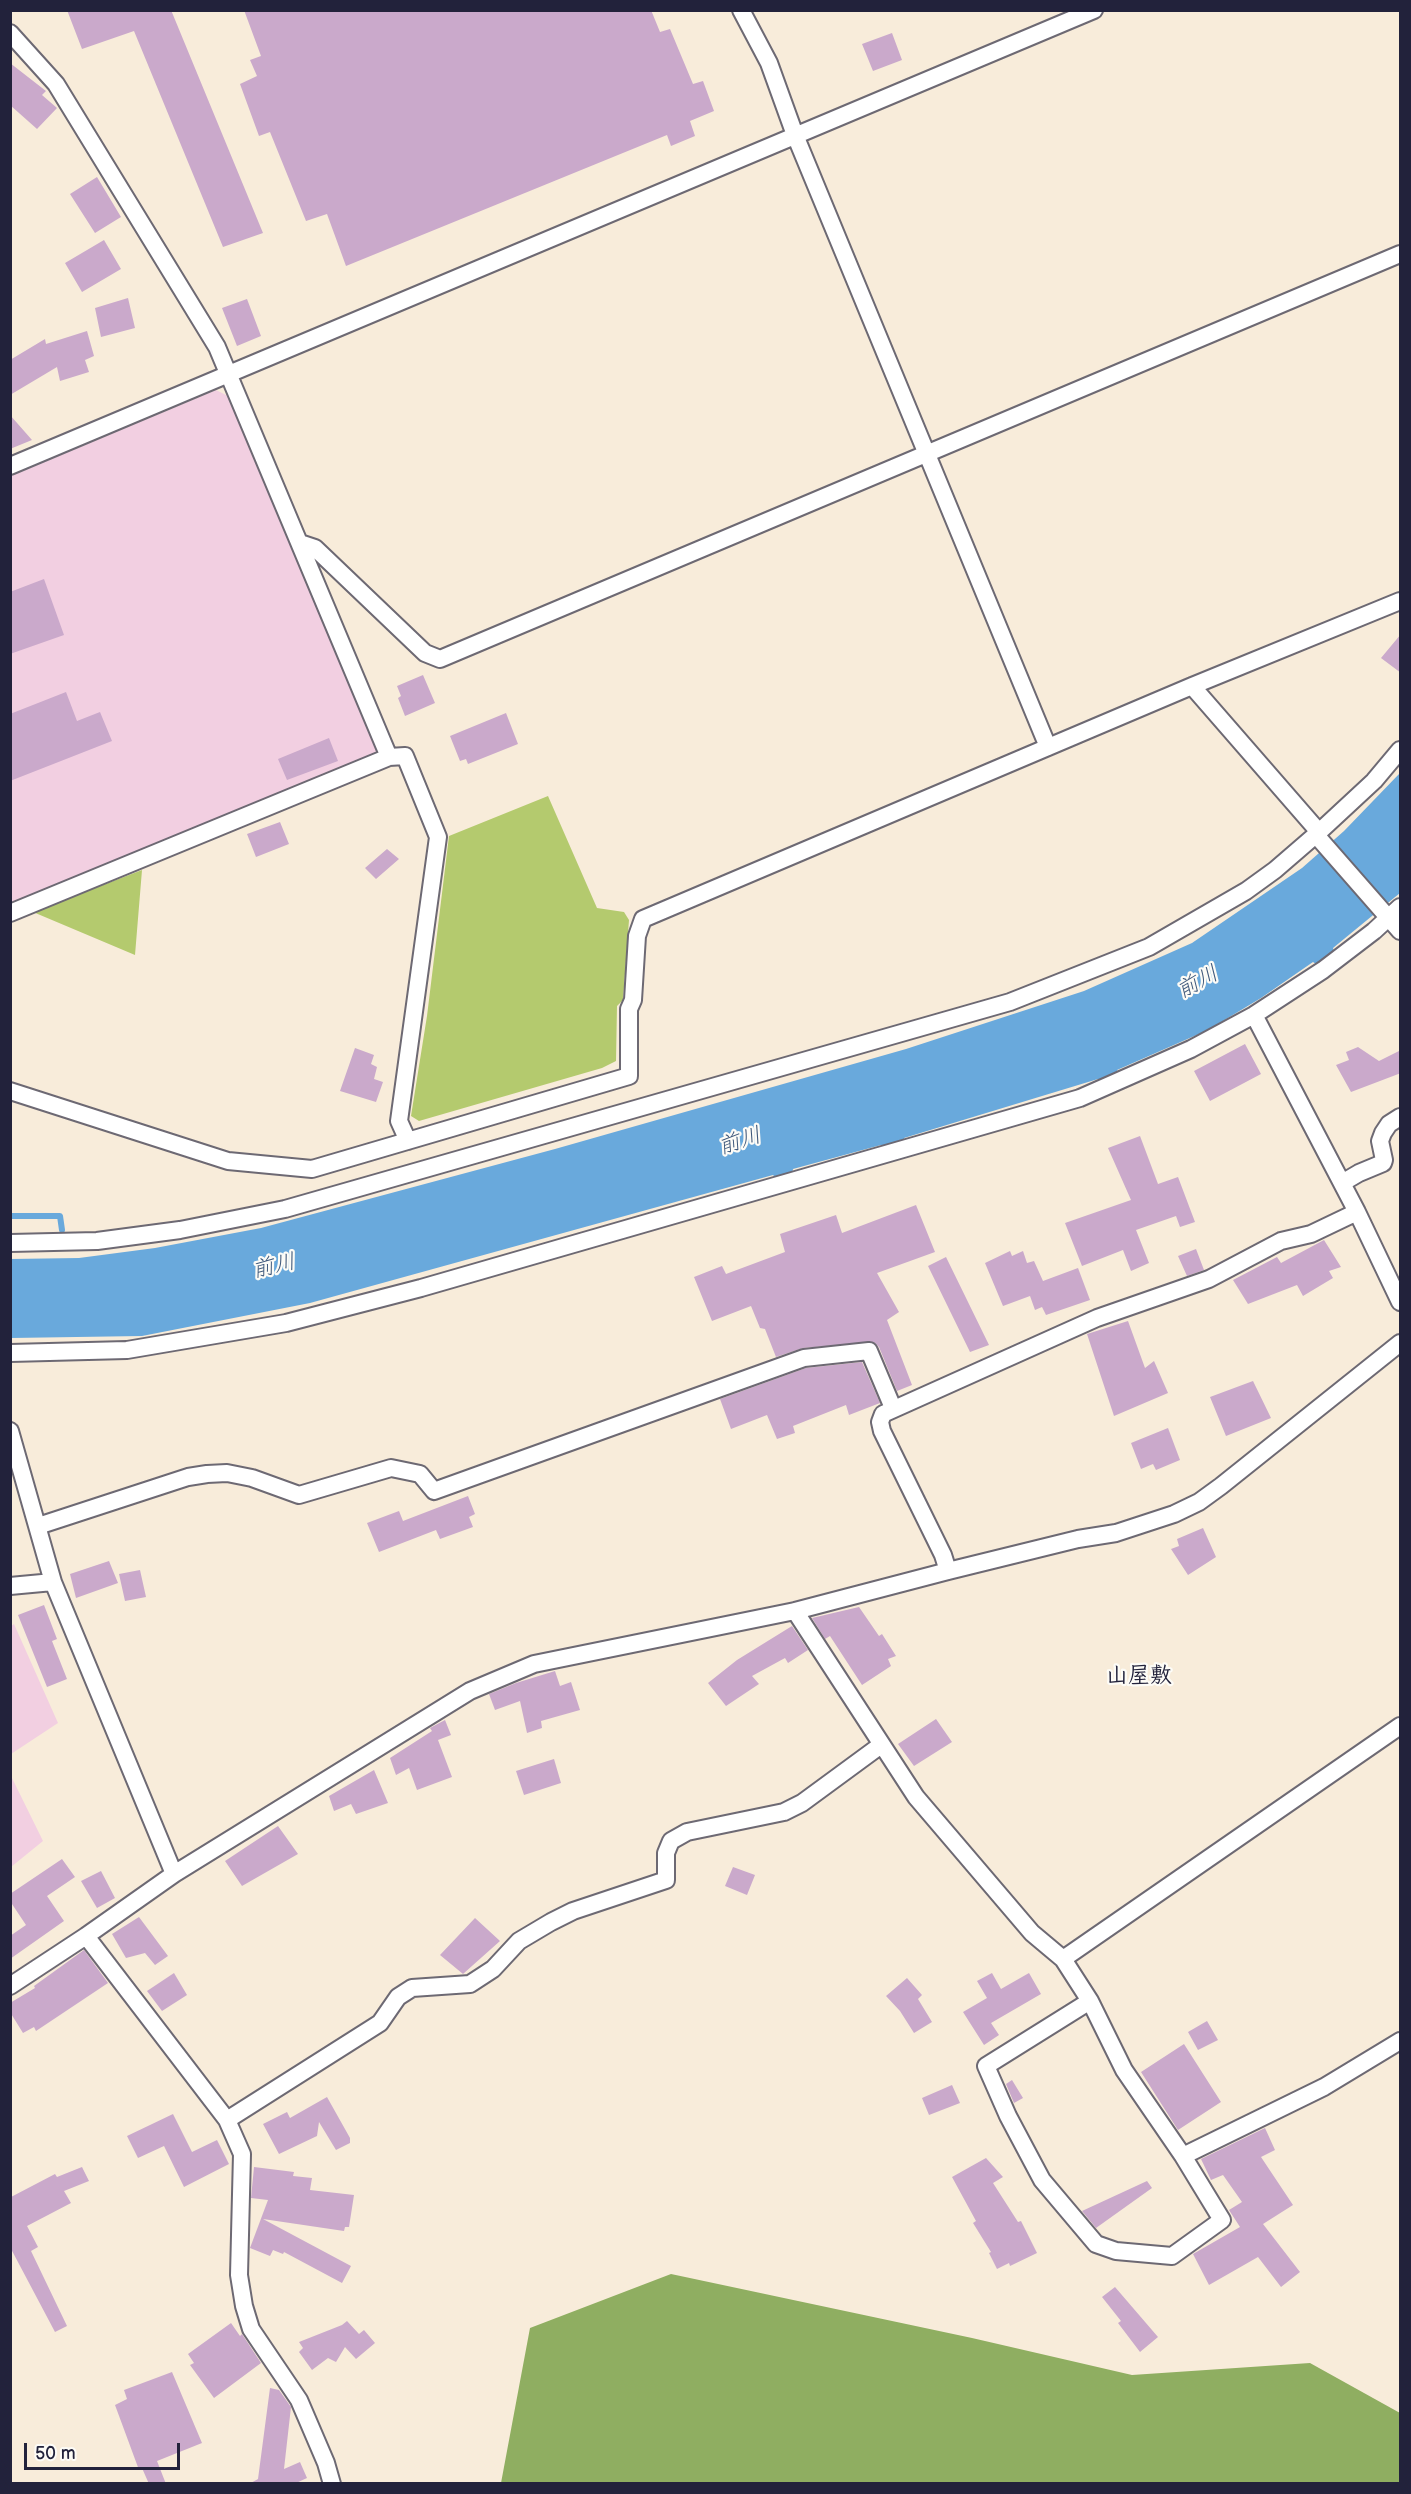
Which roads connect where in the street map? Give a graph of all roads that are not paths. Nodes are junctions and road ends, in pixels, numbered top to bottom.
1 (741, 10) edge
2 (1094, 10) edge
3 (10, 33) edge
4 (795, 135) junction
5 (1401, 254) edge
6 (230, 374) junction
7 (926, 453) junction
8 (10, 466) edge
9 (300, 543) junction
10 (1401, 600) edge
11 (1192, 686) junction
12 (1048, 747) junction
13 (1401, 750) edge
14 (388, 757) junction
15 (1319, 836) junction
16 (1391, 912) edge
17 (10, 913) edge
18 (1401, 931) edge
19 (1254, 1015) junction
20 (10, 1091) edge
21 (1401, 1117) edge
22 (408, 1141) junction
23 (1342, 1184) junction
24 (1357, 1212) junction
25 (10, 1243) edge
26 (1401, 1302) edge
27 (1401, 1343) edge
28 (10, 1353) edge
29 (893, 1408) junction
30 (10, 1431) edge
31 (38, 1527) junction
32 (948, 1571) junction
33 (53, 1582) junction
34 (10, 1586) edge
35 (795, 1611) junction
36 (1401, 1726) edge
37 (881, 1745) junction
38 (174, 1874) junction
39 (86, 1936) junction
40 (1063, 1959) junction
41 (10, 1986) edge
42 (1090, 2001) junction
43 (1401, 2041) edge
44 (226, 2120) junction
45 (1183, 2156) junction
46 (332, 2484) edge

1 - 4 street
2 - 4 street
3 - 6 street
4 - 6 street
4 - 7 street
5 - 7 street
6 - 8 street
6 - 9 street
7 - 9 street
7 - 12 street
9 - 14 street
10 - 11 street
11 - 12 street
11 - 15 street
12 - 22 street
13 - 15 street
14 - 17 street
14 - 22 street
15 - 16 street
15 - 25 street
16 - 18 street
16 - 19 street
19 - 23 street
19 - 28 street
20 - 22 street
21 - 23 street
23 - 24 street
24 - 26 street
24 - 29 street
27 - 32 street
29 - 31 street
29 - 32 street
30 - 31 street
31 - 33 street
32 - 35 street
33 - 34 street
33 - 38 street
35 - 37 street
35 - 38 street
36 - 40 street
37 - 40 street
37 - 44 street
38 - 39 street
39 - 41 street
39 - 44 street
40 - 42 street
42 - 45 street
42 - 45 street
43 - 45 street
44 - 46 street

